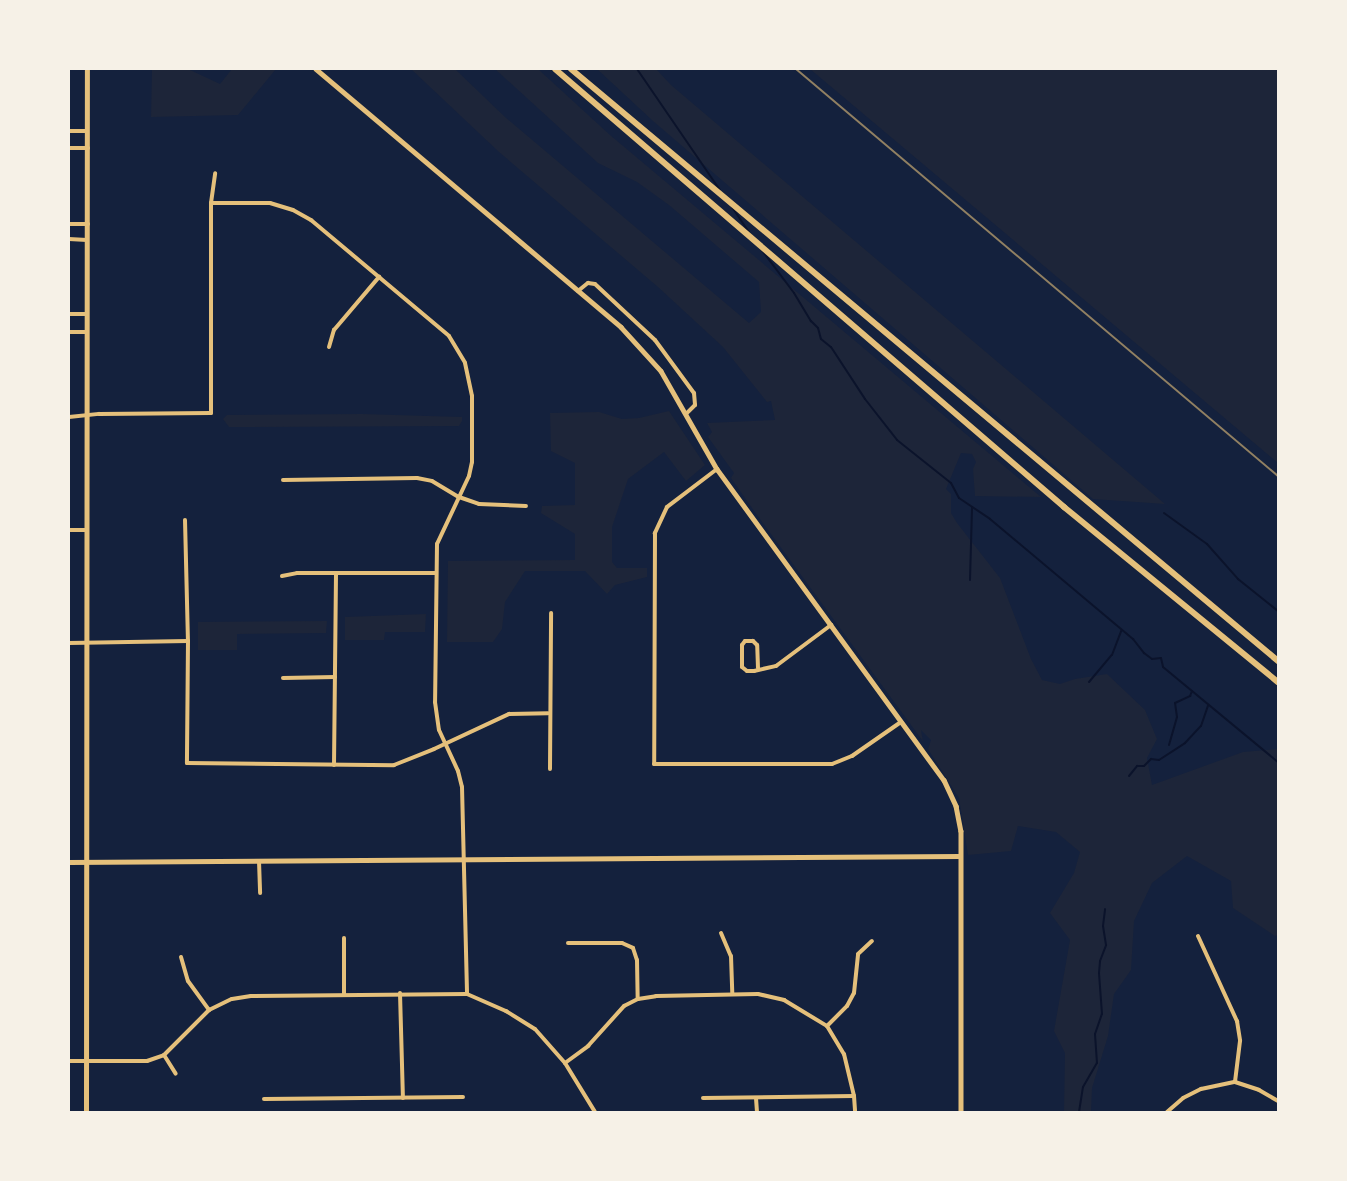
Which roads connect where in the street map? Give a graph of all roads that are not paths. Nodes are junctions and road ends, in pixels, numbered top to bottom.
1 (87, 69) edge
2 (315, 69) edge
3 (555, 69) edge
4 (571, 69) edge
5 (69, 131) edge
6 (87, 131) junction
7 (69, 148) edge
8 (88, 148) junction
9 (215, 172) dead end
10 (211, 203) junction
11 (69, 224) edge
12 (88, 224) junction
13 (69, 239) edge
14 (88, 240) junction
15 (379, 277) junction
16 (578, 291) junction
17 (87, 314) junction
18 (69, 315) edge
19 (69, 332) edge
20 (87, 332) junction
21 (329, 347) dead end
22 (686, 414) junction
23 (86, 416) junction
24 (69, 417) edge
25 (717, 469) junction
26 (283, 480) dead end
27 (459, 497) junction
28 (526, 506) dead end
29 (185, 520) dead end
30 (69, 530) edge
31 (86, 530) junction
32 (336, 573) junction
33 (435, 573) junction
34 (282, 576) dead end
35 (551, 613) dead end
36 (831, 625) junction
37 (188, 641) junction
38 (69, 643) edge
39 (86, 643) junction
40 (1278, 661) edge
41 (758, 668) junction
42 (335, 677) junction
43 (283, 678) dead end
44 (1278, 682) edge
45 (548, 713) junction
46 (901, 722) junction
47 (444, 744) junction
48 (334, 765) junction
49 (550, 769) dead end
50 (960, 856) junction
51 (464, 860) junction
52 (259, 861) junction
53 (69, 862) edge
54 (85, 862) junction
55 (260, 893) dead end
56 (721, 933) dead end
57 (1198, 936) dead end
58 (344, 938) dead end
59 (872, 941) dead end
60 (568, 944) dead end
61 (181, 957) dead end
62 (400, 993) junction
63 (344, 994) junction
64 (467, 994) junction
65 (732, 994) junction
66 (638, 999) junction
67 (209, 1010) junction
68 (827, 1026) junction
69 (164, 1055) junction
70 (69, 1061) edge
71 (86, 1061) junction
72 (566, 1062) junction
73 (176, 1074) dead end
74 (1235, 1082) junction
75 (854, 1096) junction
76 (463, 1097) dead end
77 (403, 1098) junction
78 (703, 1098) dead end
79 (756, 1098) junction
80 (264, 1099) dead end
81 (1278, 1101) edge
82 (86, 1112) edge
83 (595, 1112) edge
84 (757, 1112) edge
85 (855, 1112) edge
86 (962, 1112) edge
87 (1167, 1112) edge

1 - 6 street
2 - 16 street
3 - 44 highway
4 - 40 highway
5 - 6 street
6 - 8 street
7 - 8 street
8 - 12 street
9 - 10 street
10 - 15 street
10 - 23 street
11 - 12 street
12 - 14 street
13 - 14 street
14 - 17 street
15 - 21 street
15 - 27 street
16 - 22 street
16 - 22 street
17 - 18 street
17 - 20 street
19 - 20 street
20 - 23 street
22 - 25 street
23 - 24 street
23 - 31 street
25 - 36 street
25 - 46 street
26 - 27 street
27 - 28 street
27 - 33 street
29 - 37 street
30 - 31 street
31 - 39 street
32 - 33 street
32 - 34 street
32 - 42 street
33 - 47 street
35 - 45 street
36 - 41 street
36 - 46 street
37 - 39 street
37 - 48 street
38 - 39 street
39 - 54 street
41 - 41 street
42 - 43 street
42 - 48 street
45 - 47 street
45 - 49 street
46 - 50 street
47 - 48 street
47 - 51 street
50 - 51 street
50 - 86 street
51 - 52 street
51 - 64 street
52 - 54 street
52 - 55 street
53 - 54 street
54 - 71 street
56 - 65 street
57 - 74 street
58 - 63 street
59 - 68 street
60 - 66 street
61 - 67 street
62 - 63 street
62 - 64 street
62 - 77 street
63 - 67 street
64 - 72 street
65 - 66 street
65 - 68 street
66 - 72 street
67 - 69 street
68 - 75 street
69 - 71 street
69 - 73 street
70 - 71 street
71 - 82 street
72 - 83 street
74 - 81 street
74 - 87 street
75 - 79 street
75 - 85 street
76 - 77 street
77 - 80 street
78 - 79 street
79 - 84 street

